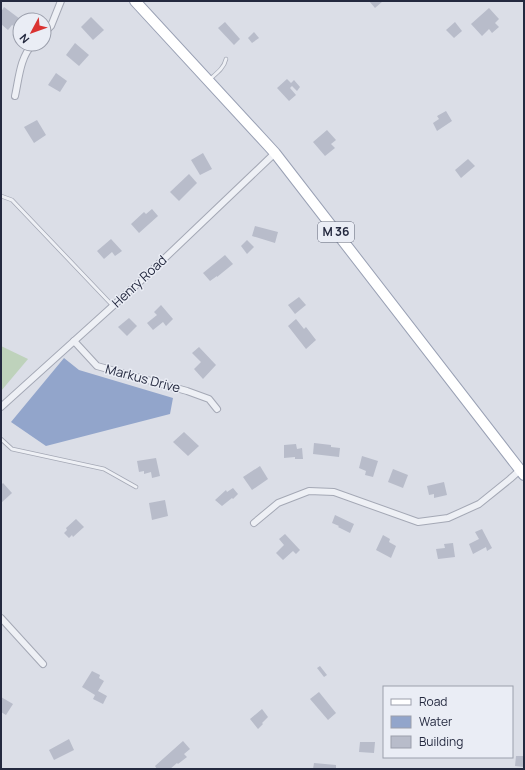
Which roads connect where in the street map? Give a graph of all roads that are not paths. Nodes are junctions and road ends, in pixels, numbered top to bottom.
1 (61, 1) edge
2 (135, 1) edge
3 (52, 24) edge
4 (27, 52) edge
5 (226, 59) dead end
6 (209, 80) junction
7 (15, 96) dead end
8 (275, 153) junction
9 (1, 196) edge
10 (112, 306) junction
11 (74, 341) junction
12 (1, 407) edge
13 (217, 409) dead end
14 (1, 440) edge
15 (522, 472) edge
16 (136, 487) dead end
17 (254, 523) dead end
18 (1, 618) edge
19 (43, 664) dead end

1 - 3 street
2 - 6 main road, M 36
4 - 7 street
5 - 6 lane
6 - 8 main road, M 36
8 - 10 street, Henry Road
8 - 15 main road, M 36
9 - 10 lane
10 - 11 street, Henry Road
11 - 12 street, Henry Road
11 - 13 street, Markus Drive
14 - 16 lane
15 - 17 street
18 - 19 street

